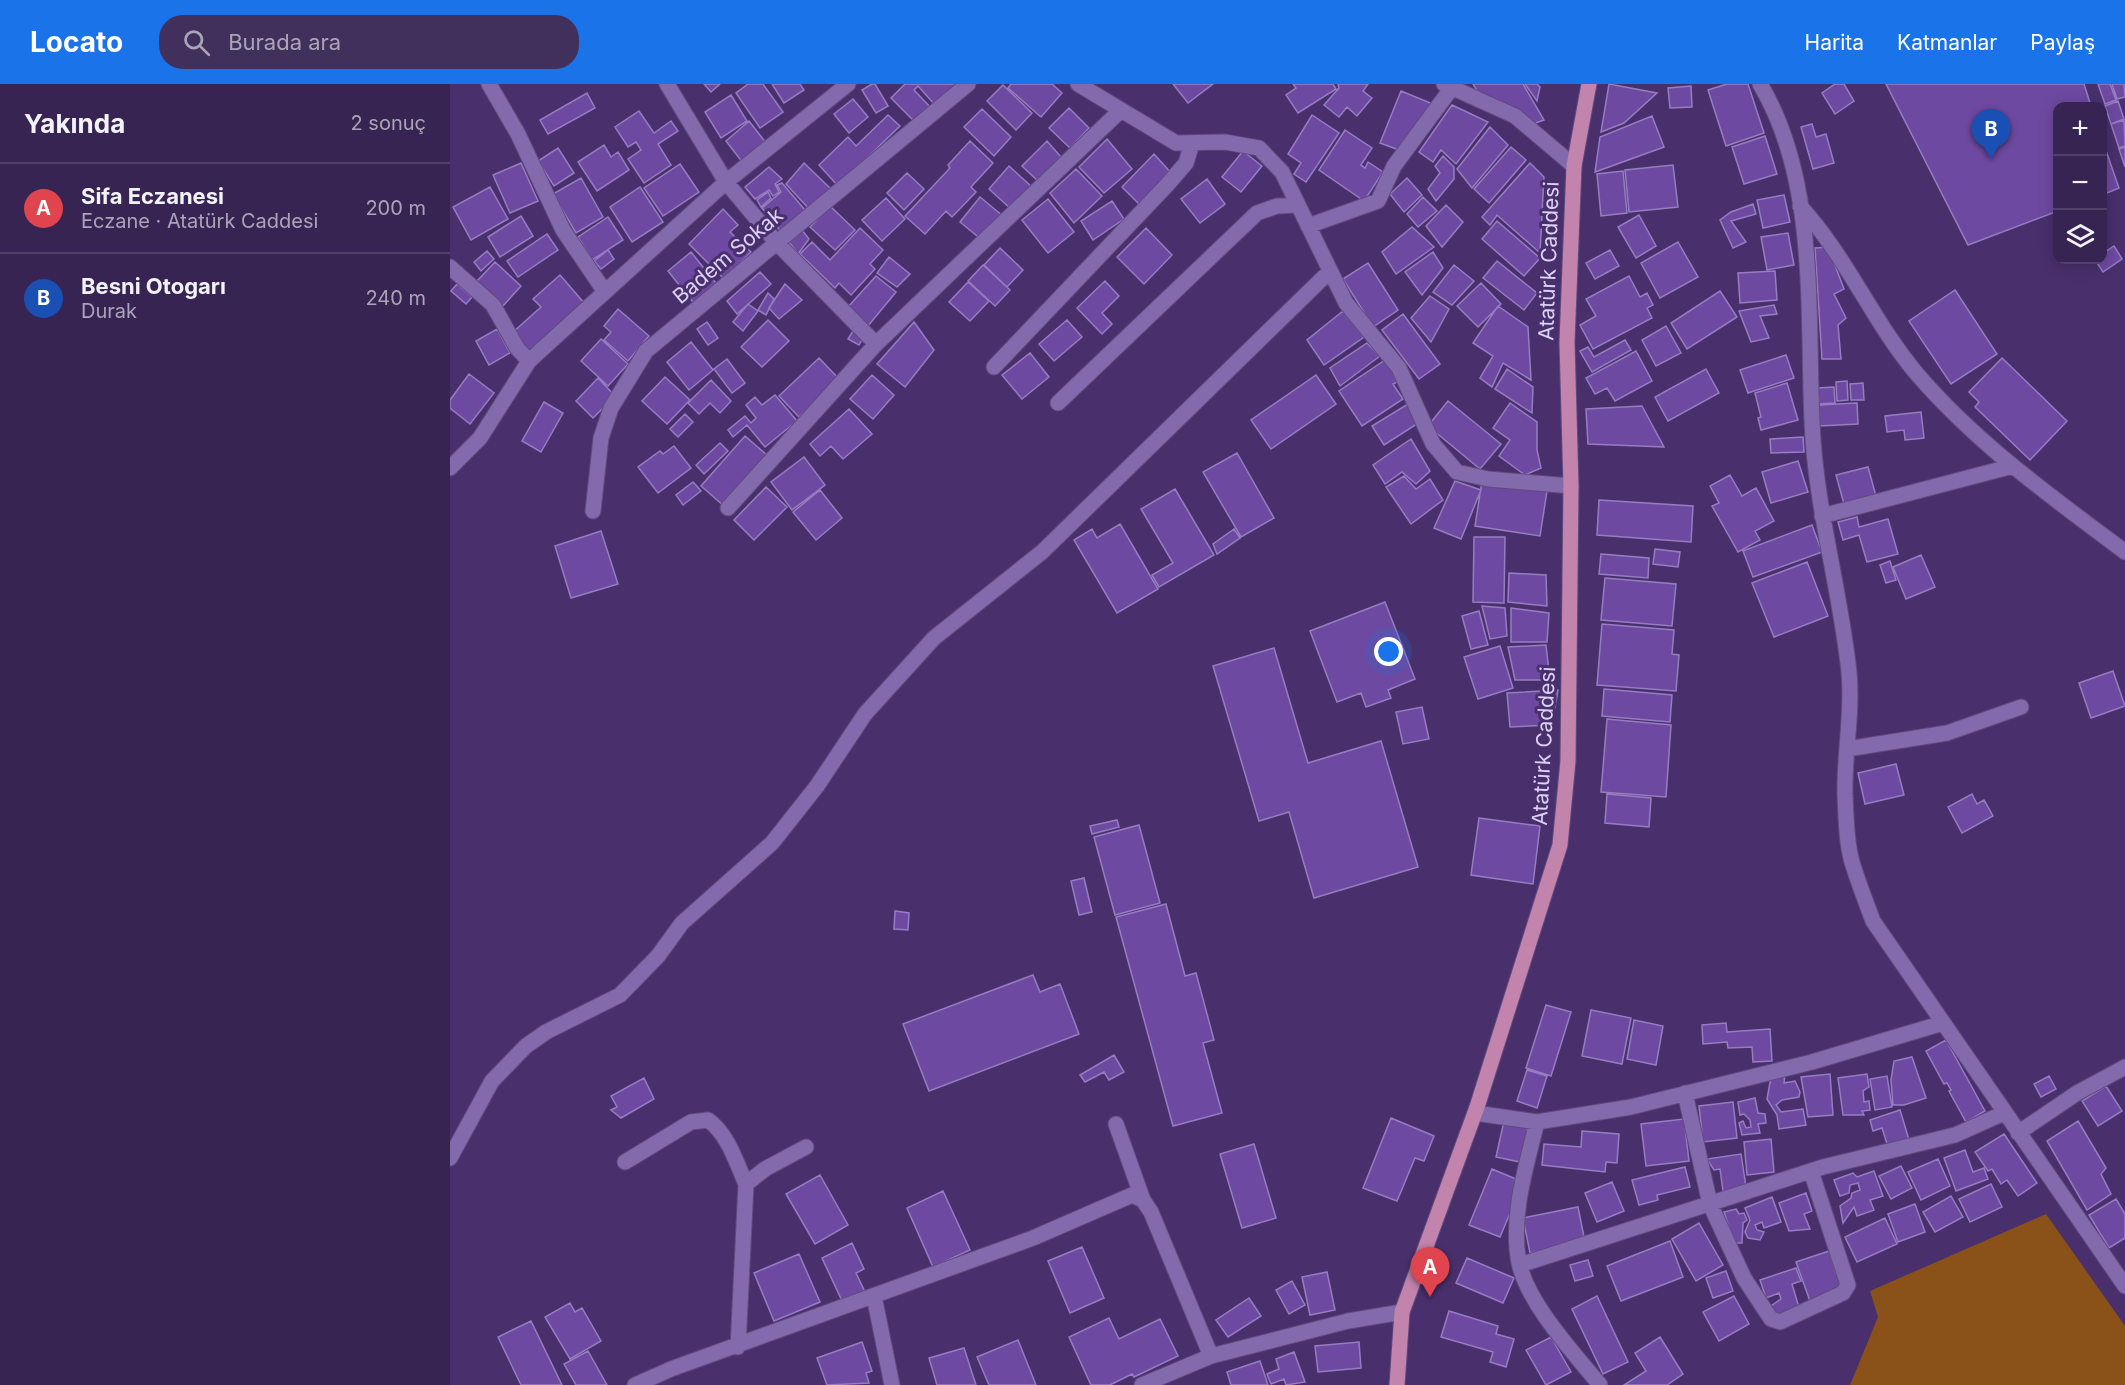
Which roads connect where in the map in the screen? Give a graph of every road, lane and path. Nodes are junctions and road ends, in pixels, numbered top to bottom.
1 (489, 84) edge
2 (667, 84) edge
3 (849, 84) edge
4 (968, 84) edge
5 (1078, 84) edge
6 (1589, 84) edge
7 (1760, 84) edge
8 (1771, 84) edge
9 (1448, 87) edge
10 (1775, 108) junction
11 (1119, 111) junction
12 (1192, 143) junction
13 (1574, 166) junction
14 (726, 182) junction
15 (1298, 205) junction
16 (1800, 206) junction
17 (1308, 226) junction
18 (777, 243) junction
19 (450, 267) edge
20 (1330, 271) junction
21 (605, 292) junction
22 (876, 344) junction
23 (529, 361) junction
24 (994, 367) dead end
25 (1058, 403) dead end
26 (2013, 466) junction
27 (450, 468) edge
28 (1571, 486) junction
29 (728, 508) dead end
30 (593, 511) dead end
31 (1821, 516) junction
32 (2125, 552) edge
33 (2021, 707) dead end
34 (1847, 749) junction
35 (1943, 1023) junction
36 (2125, 1067) edge
37 (1685, 1093) junction
38 (1474, 1113) junction
39 (2004, 1113) junction
40 (1537, 1122) junction
41 (1116, 1125) dead end
42 (2018, 1133) junction
43 (806, 1147) dead end
44 (450, 1158) edge
45 (625, 1162) dead end
46 (1811, 1171) junction
47 (746, 1184) junction
48 (1143, 1200) junction
49 (1710, 1204) junction
50 (1520, 1265) junction
51 (2125, 1286) edge
52 (874, 1296) junction
53 (1402, 1312) junction
54 (738, 1347) junction
55 (1211, 1356) junction
56 (635, 1385) edge
57 (892, 1385) edge
58 (1142, 1385) edge
59 (1397, 1385) edge
60 (1600, 1385) edge

1 - 21 street
2 - 14 street
3 - 14 street
4 - 18 street, Badem Sokak
5 - 11 street
6 - 13 main road, Atatürk Caddesi
7 - 10 street
8 - 10 street
9 - 13 street
9 - 17 street
10 - 16 street
11 - 12 street
11 - 22 street
12 - 15 street
12 - 24 street
13 - 28 main road, Atatürk Caddesi
14 - 18 street
14 - 21 street
15 - 17 street
15 - 25 street
16 - 26 street
16 - 31 street
17 - 20 street
18 - 22 street
18 - 30 street, Badem Sokak
19 - 23 street
20 - 28 street
20 - 44 street
21 - 23 street
22 - 29 street
23 - 27 street
26 - 31 street
26 - 32 street
28 - 38 main road, Atatürk Caddesi
31 - 34 street
33 - 34 street
34 - 35 street
35 - 37 street
35 - 39 street
36 - 42 street
37 - 40 street
37 - 49 street
38 - 40 street
38 - 53 main road, Atatürk Caddesi
39 - 42 street
39 - 46 street
40 - 50 street
41 - 48 street
42 - 51 street
43 - 47 street
45 - 47 street
46 - 49 street
46 - 49 street
47 - 54 street
48 - 52 street
48 - 55 street
49 - 50 street
50 - 60 street
52 - 54 street
52 - 57 street
53 - 55 street
53 - 59 main road, Atatürk Caddesi
54 - 56 street
55 - 58 street

